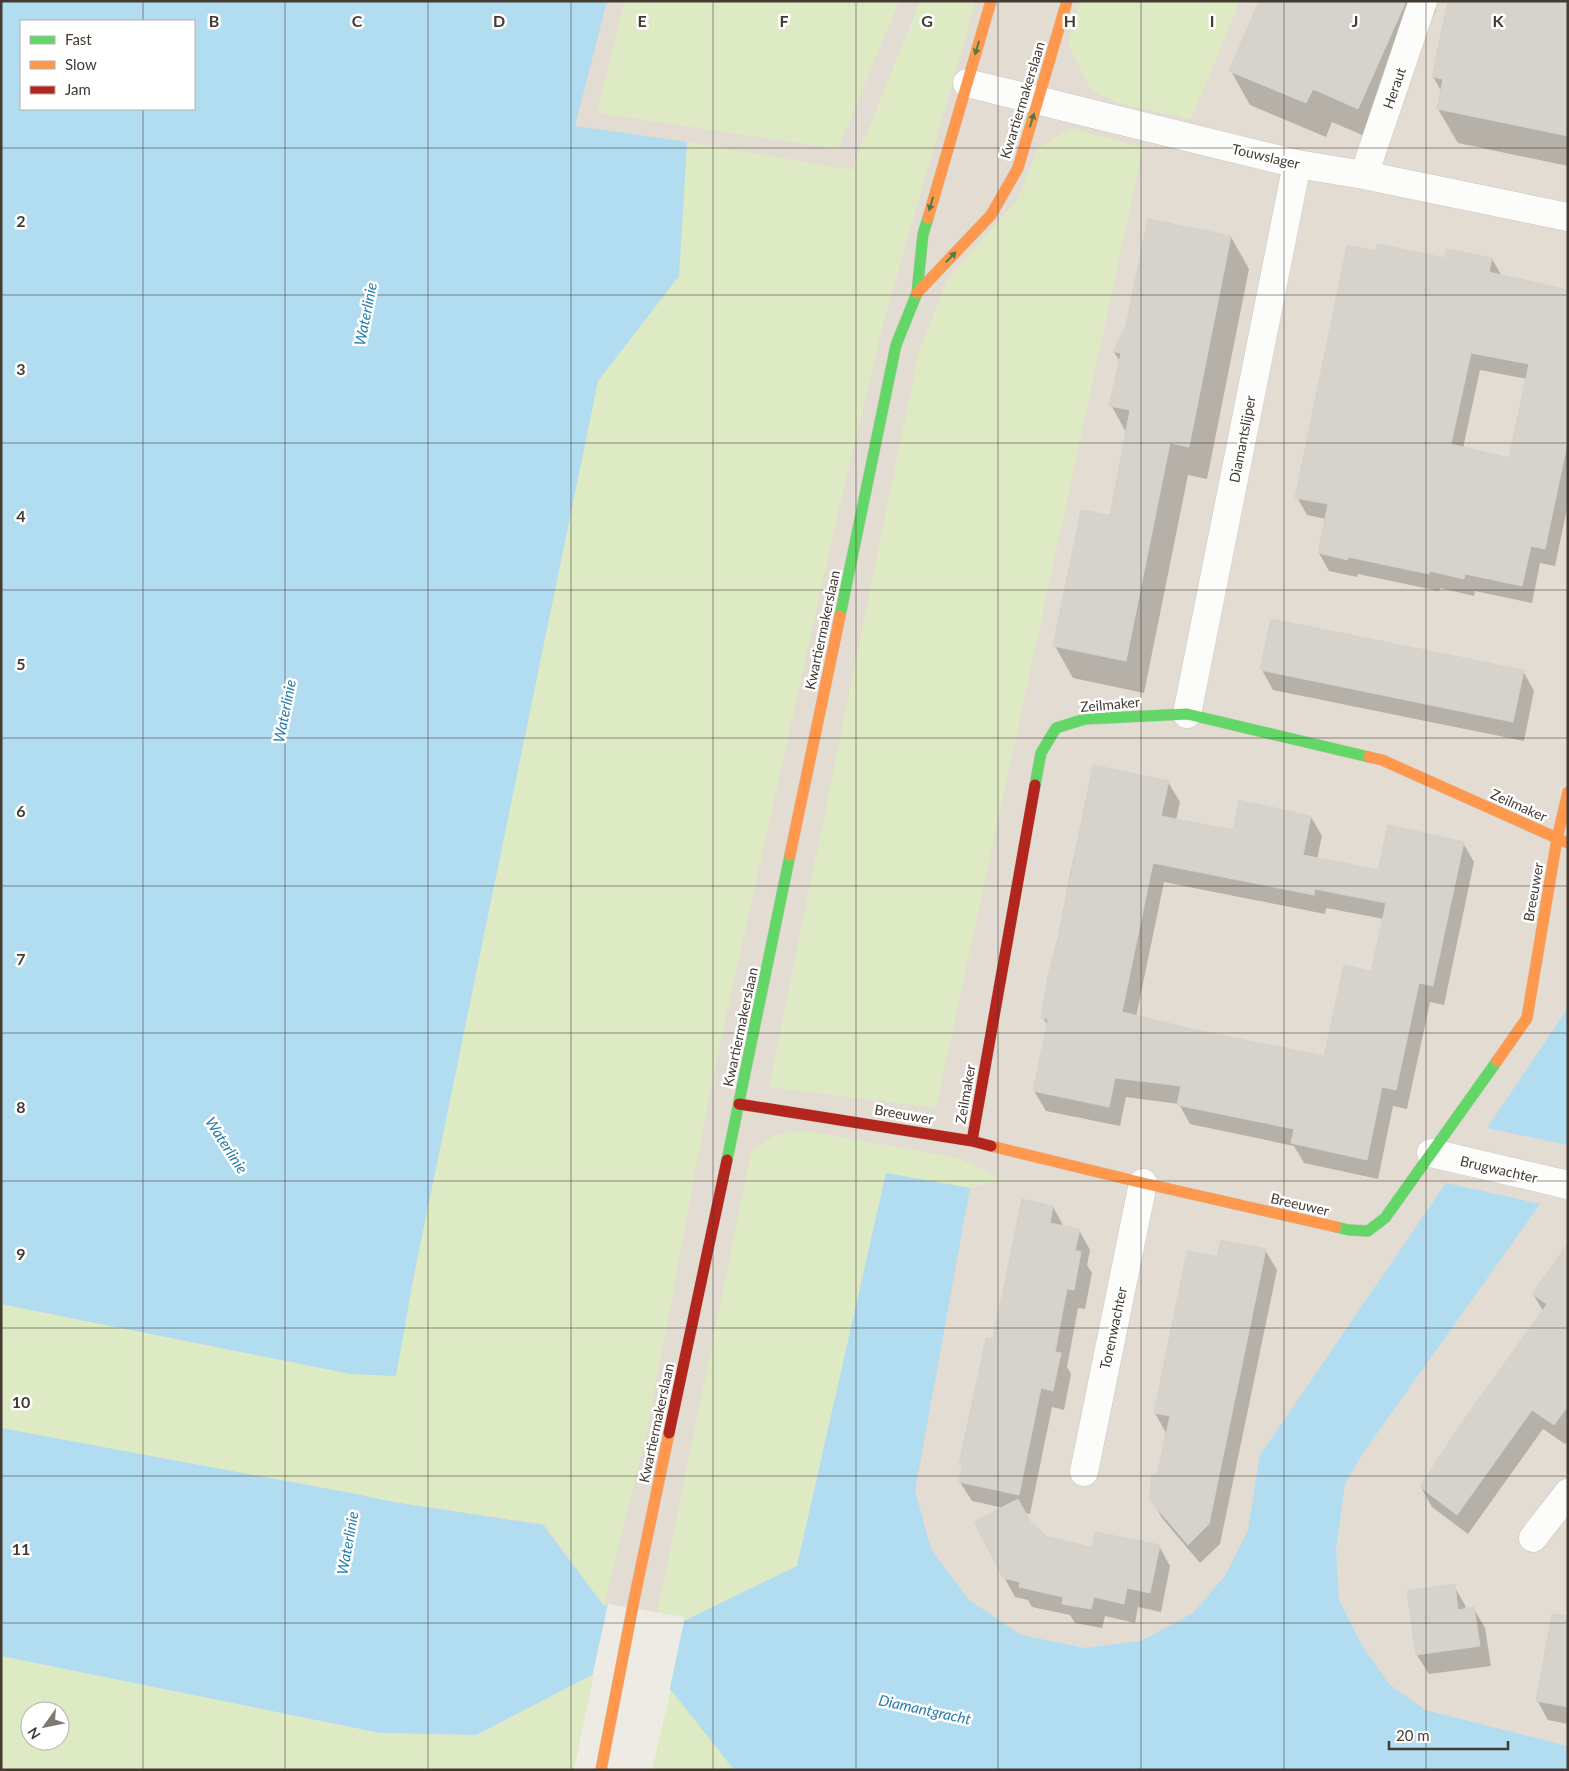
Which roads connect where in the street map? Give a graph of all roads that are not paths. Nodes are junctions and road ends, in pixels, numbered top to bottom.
1 (990, 1) edge
2 (1067, 1) edge
3 (1423, 1) edge
4 (967, 83) junction
5 (1038, 100) junction
6 (1297, 164) junction
7 (1364, 175) junction
8 (1568, 217) edge
9 (917, 293) junction
10 (1187, 714) junction
11 (1568, 792) edge
12 (1563, 841) edge
13 (739, 1104) junction
14 (972, 1141) junction
15 (1431, 1153) junction
16 (1143, 1183) junction
17 (1568, 1186) edge
18 (1084, 1472) dead end
19 (1568, 1493) edge
20 (1533, 1538) dead end
21 (601, 1770) edge

1 -> 4 main road, Kwartiermakerslaan
2 - 5 main road, Kwartiermakerslaan
3 - 7 street, Heraut
4 - 5 street, Touwslager
4 -> 9 main road, Kwartiermakerslaan
5 - 6 street, Touwslager
9 -> 5 main road, Kwartiermakerslaan
6 - 7 street, Touwslager
6 - 10 street, Diamantslijper
7 - 8 street, Touwslager
9 - 13 main road, Kwartiermakerslaan
10 - 12 main road, Zeilmaker
10 - 14 main road, Zeilmaker
11 - 12 main road, Breeuwer
12 - 15 main road, Breeuwer
13 - 14 main road, Breeuwer
13 - 21 main road, Kwartiermakerslaan
14 - 16 main road, Breeuwer
15 - 16 main road, Breeuwer
15 - 17 street, Brugwachter
16 - 18 street, Torenwachter
19 - 20 street

